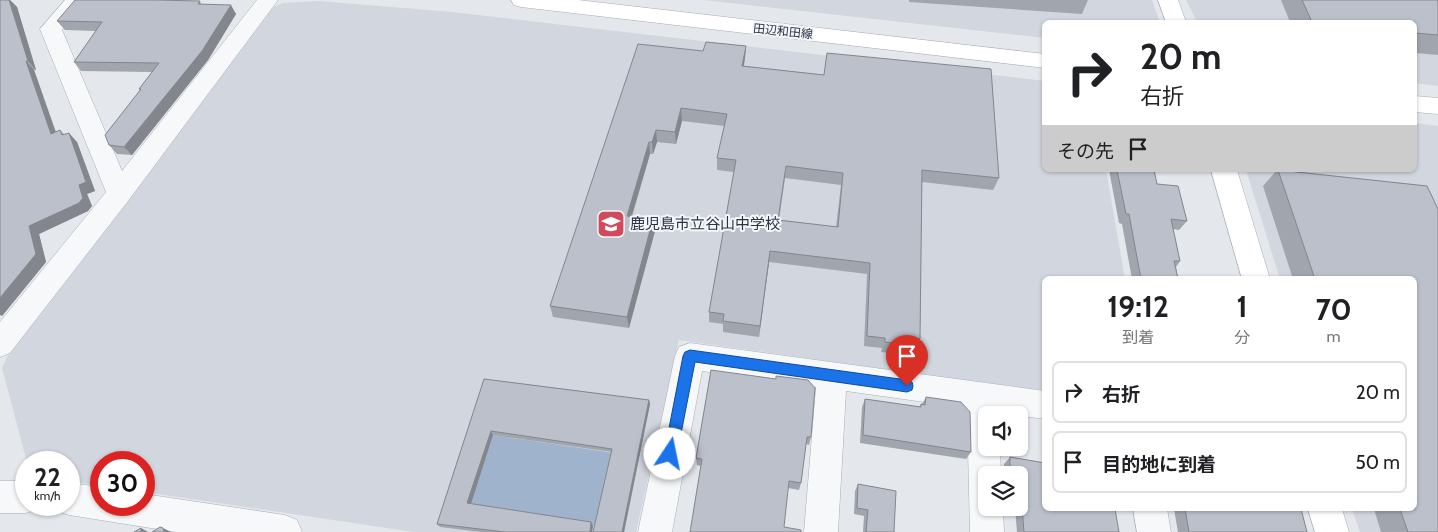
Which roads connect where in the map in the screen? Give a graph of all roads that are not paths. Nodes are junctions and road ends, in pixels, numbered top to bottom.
1 (77, 0) edge
2 (268, 0) edge
3 (521, 0) edge
4 (1168, 0) edge
5 (559, 3) edge
6 (1175, 20) edge
7 (1042, 61) edge
8 (1417, 104) edge
9 (1438, 106) edge
10 (1225, 172) edge
11 (119, 194) junction
12 (1255, 276) edge
13 (0, 344) edge
14 (832, 376) junction
15 (982, 397) junction
16 (1042, 405) edge
17 (985, 466) edge
18 (0, 497) edge
19 (15, 497) edge
20 (1150, 511) edge
21 (1326, 511) edge
22 (155, 512) edge
23 (986, 516) edge
24 (285, 532) edge
25 (655, 532) edge
26 (821, 532) edge
27 (987, 532) edge
28 (1154, 532) edge
29 (1332, 532) edge

1 - 11 street
2 - 11 street
3 - 5 street, 田辺和田線
4 - 6 street
5 - 7 street, 田辺和田線
8 - 9 street
10 - 12 street
11 - 13 street
14 - 15 street
14 - 25 street
14 - 26 street
15 - 16 street
15 - 17 street
18 - 19 street
20 - 28 street
21 - 29 street
22 - 24 street
23 - 27 street

